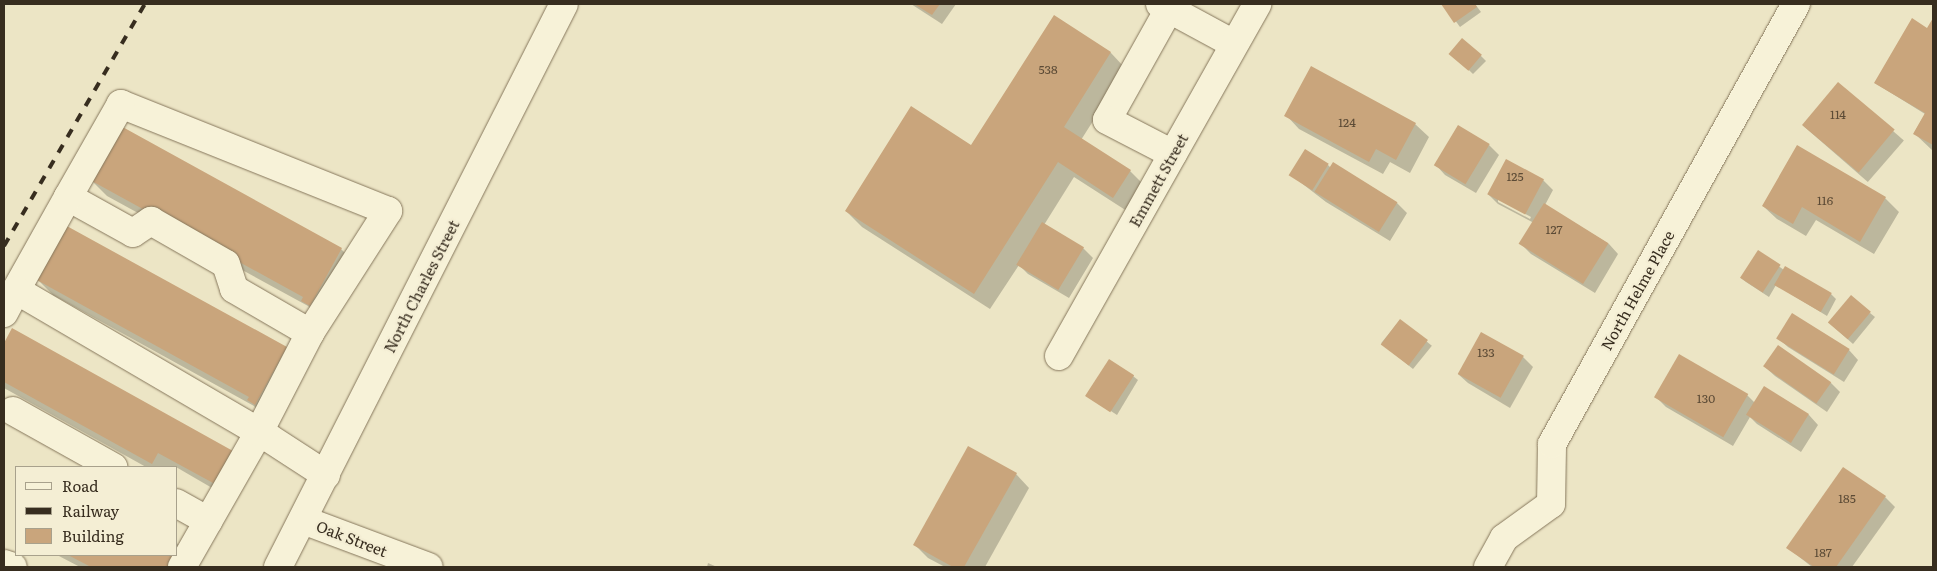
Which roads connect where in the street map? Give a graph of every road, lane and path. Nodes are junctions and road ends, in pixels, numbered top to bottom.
1 (564, 4) edge
2 (1257, 4) edge
3 (1796, 4) edge
4 (1164, 6) edge
5 (1234, 44) junction
6 (1173, 154) junction
7 (68, 197) junction
8 (10, 301) edge
9 (310, 333) junction
10 (1059, 356) dead end
11 (7, 415) edge
12 (259, 432) junction
13 (111, 466) edge
14 (326, 475) junction
15 (178, 504) edge
16 (303, 520) junction
17 (208, 521) junction
18 (4, 564) edge
19 (13, 567) edge
20 (182, 567) edge
21 (278, 567) edge
22 (429, 567) edge
23 (1488, 567) edge

1 - 14 street, North Charles Street
2 - 5 street, Emmett Street
3 - 23 street, North Helme Place
4 - 5 street
4 - 6 street
5 - 6 street, Emmett Street
6 - 10 street, Emmett Street
7 - 8 street
7 - 9 street
7 - 9 street
8 - 12 street
9 - 12 street
11 - 13 street
12 - 14 street
12 - 17 street
14 - 16 street, North Charles Street
15 - 17 street
16 - 21 street, North Charles Street
16 - 22 street, Oak Street
17 - 20 street
18 - 19 street

